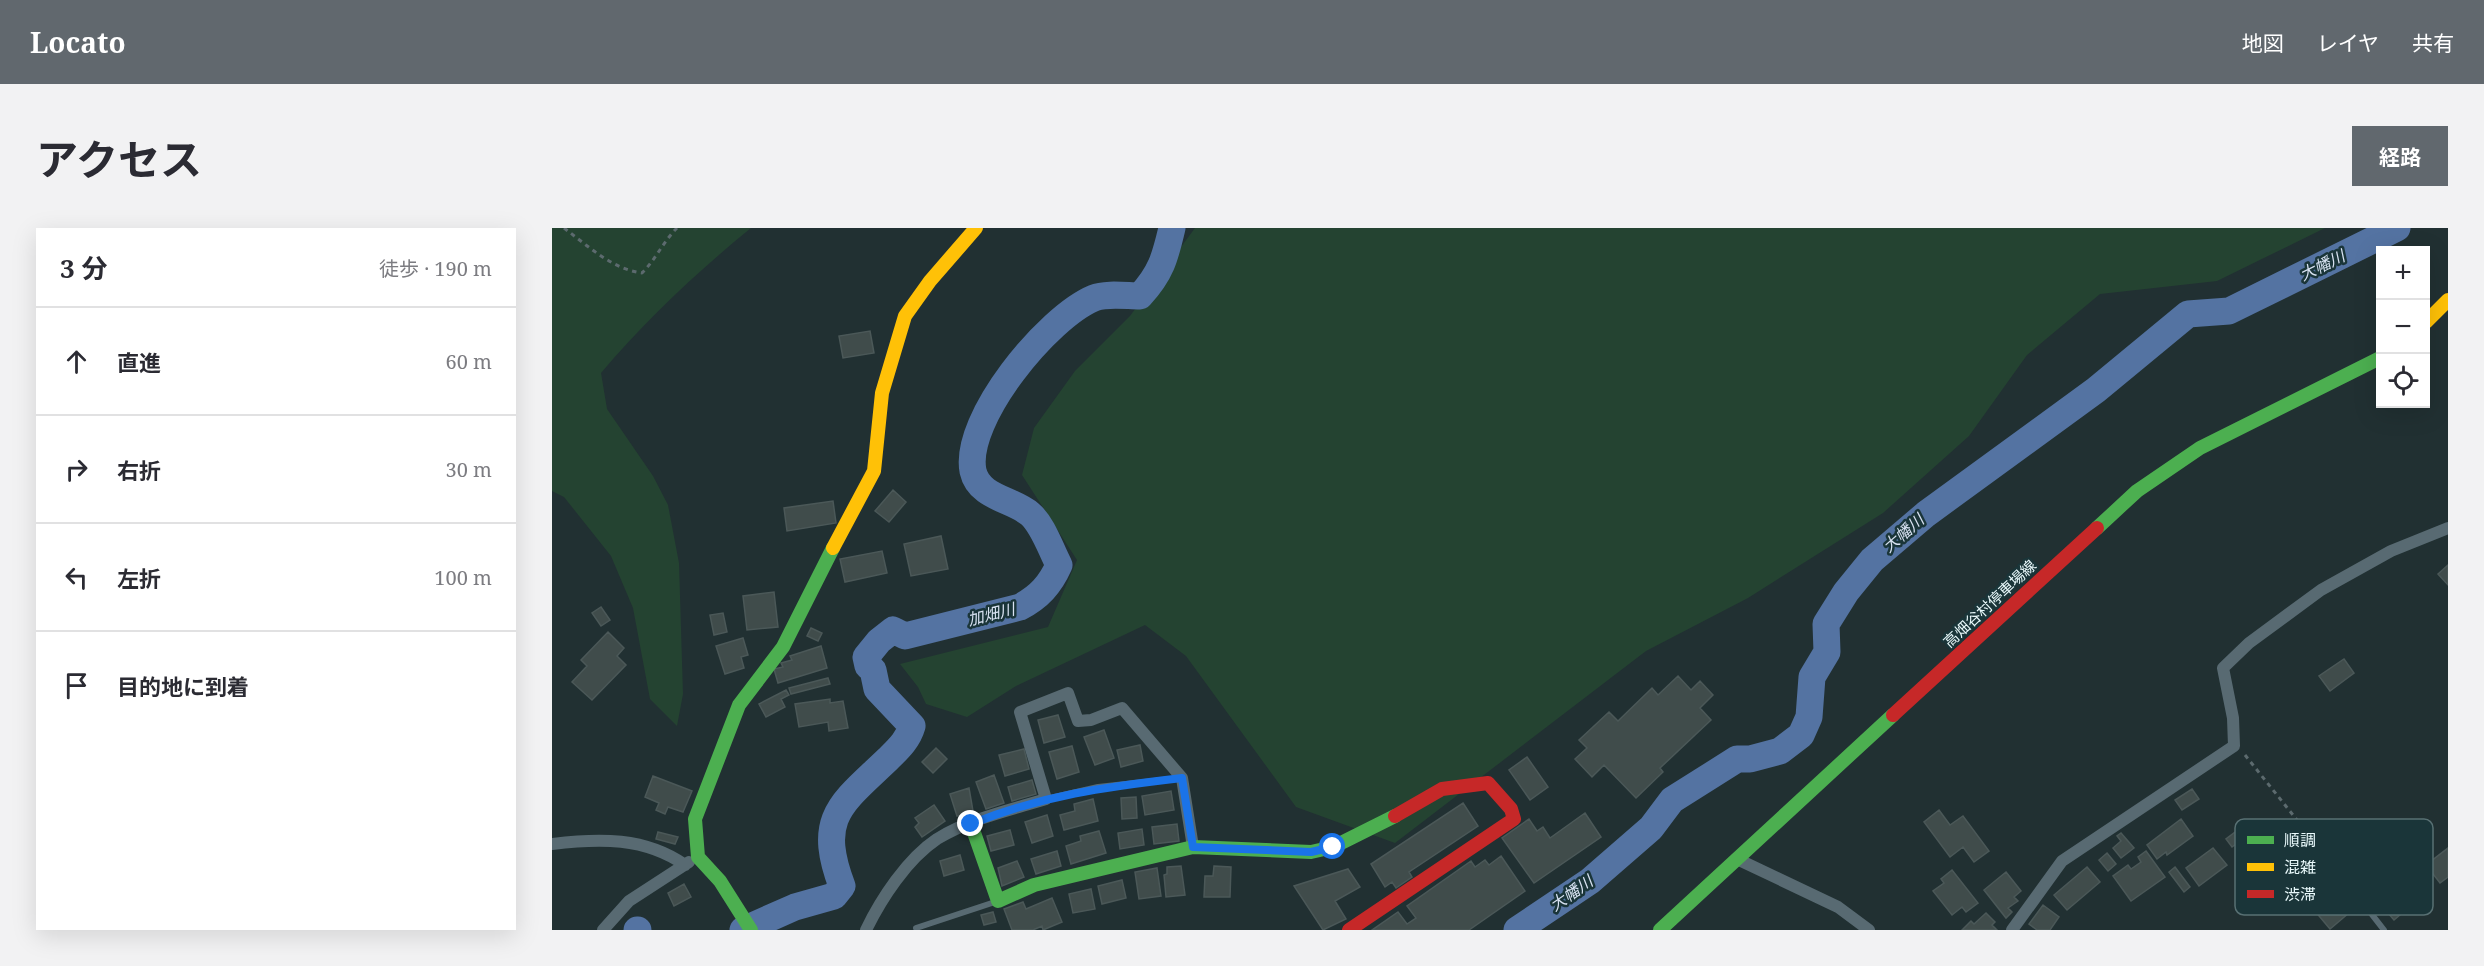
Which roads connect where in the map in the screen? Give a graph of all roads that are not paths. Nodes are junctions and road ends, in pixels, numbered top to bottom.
1 (976, 228) edge
2 (2448, 300) edge
3 (2430, 318) edge
4 (2376, 361) edge
5 (2448, 528) edge
6 (1182, 778) junction
7 (1046, 799) junction
8 (971, 824) junction
9 (552, 844) edge
10 (1193, 847) junction
11 (698, 857) junction
12 (1737, 859) junction
13 (685, 865) junction
14 (998, 901) junction
15 (2372, 915) edge
16 (916, 928) dead end
17 (603, 930) edge
18 (751, 930) edge
19 (866, 930) edge
20 (1349, 930) edge
21 (1660, 930) edge
22 (1869, 930) edge
23 (2012, 930) edge
24 (2384, 930) edge

1 - 11 street
2 - 3 street
4 - 12 street, 高畑谷村停車場線
5 - 23 street
6 - 7 lane
6 - 7 street
6 - 10 street
7 - 8 street
8 - 14 street
8 - 19 street
9 - 13 street
10 - 14 street
10 - 20 street
11 - 13 street
11 - 18 street
12 - 21 street, 高畑谷村停車場線
12 - 22 street
13 - 17 street
14 - 16 lane
15 - 24 lane

